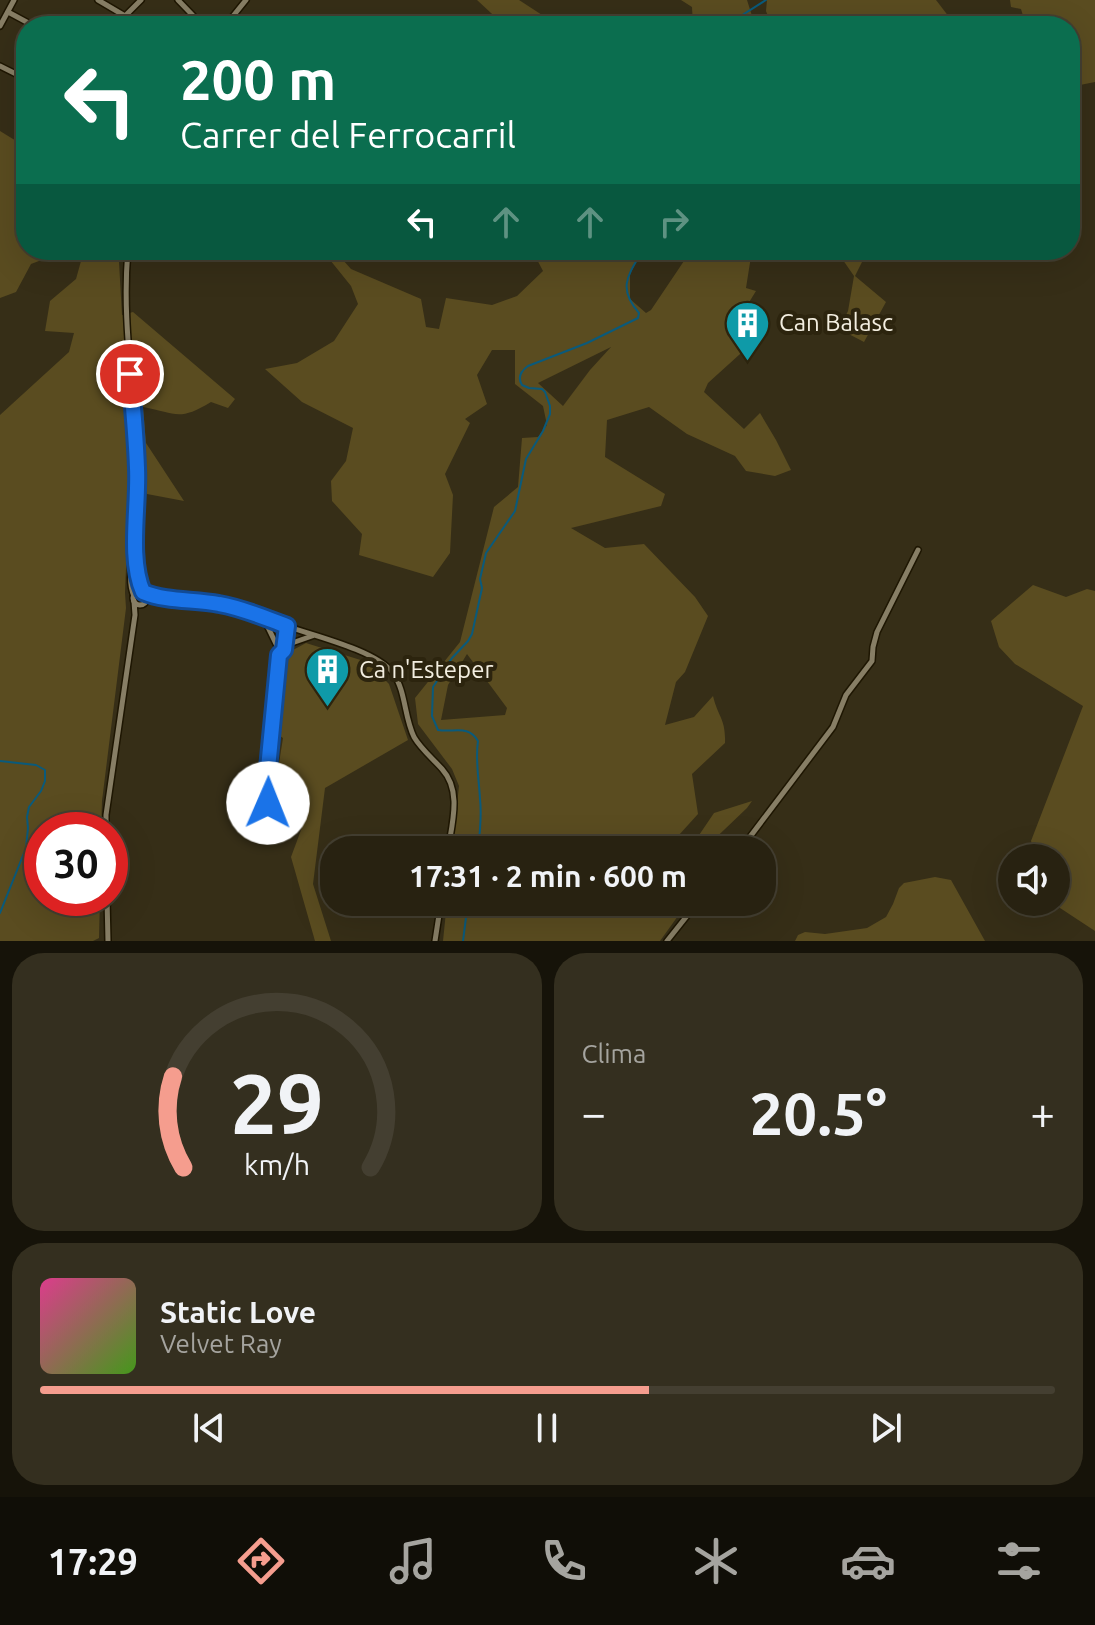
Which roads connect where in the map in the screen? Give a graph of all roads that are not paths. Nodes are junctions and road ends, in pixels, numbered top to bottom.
1 (14, 0) edge
2 (98, 0) edge
3 (141, 0) edge
4 (179, 0) edge
5 (246, 0) edge
6 (8, 12) junction
7 (16, 16) edge
8 (126, 16) joint
9 (194, 16) edge
10 (233, 16) edge
11 (0, 26) edge
12 (127, 260) edge
13 (136, 549) junction
14 (918, 550) dead end
15 (145, 597) junction
16 (134, 599) junction
17 (135, 615) junction
18 (262, 617) junction
19 (284, 625) junction
20 (313, 635) junction
21 (281, 652) junction
22 (270, 807) dead end
23 (107, 812) edge
24 (450, 836) edge
25 (751, 836) edge
26 (107, 916) edge
27 (439, 916) edge
28 (687, 916) edge
29 (108, 941) edge
30 (435, 941) edge
31 (667, 941) edge

1 - 6 street
2 - 8 street
3 - 8 street
4 - 9 street
5 - 10 street
6 - 7 street
6 - 11 street
12 - 13 street
13 - 15 street
13 - 16 street
14 - 25 street
15 - 16 street
15 - 16 street
15 - 17 street
15 - 18 street
16 - 17 street
17 - 23 street
18 - 19 street
18 - 21 street
19 - 20 street
19 - 21 street
20 - 21 street
20 - 24 street
21 - 22 street
26 - 29 street
27 - 30 street
28 - 31 street

